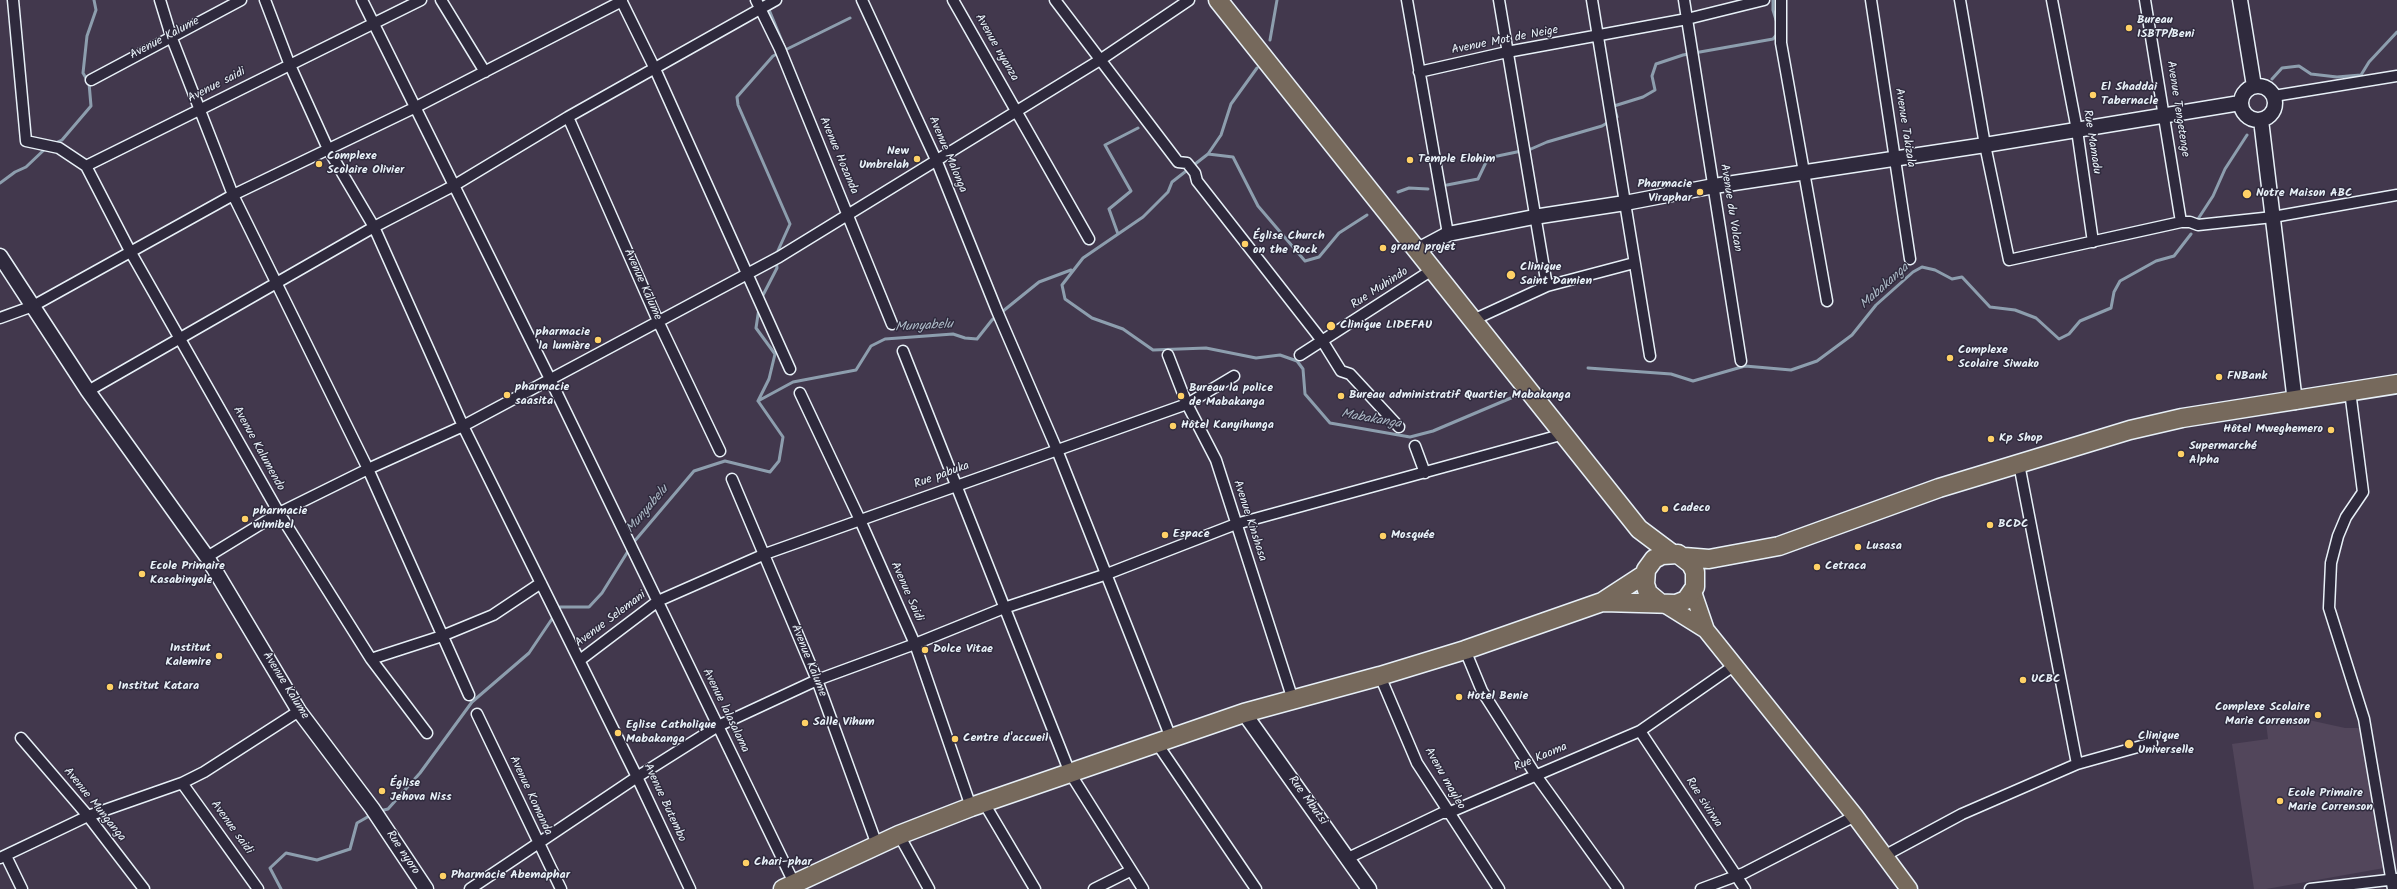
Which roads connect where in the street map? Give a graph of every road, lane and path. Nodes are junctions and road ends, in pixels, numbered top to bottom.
1 (14, 0) edge
2 (160, 0) edge
3 (241, 0) edge
4 (265, 0) edge
5 (362, 0) edge
6 (421, 0) edge
7 (441, 0) edge
8 (862, 0) edge
9 (953, 0) edge
10 (1055, 0) edge
11 (1189, 0) edge
12 (1218, 0) edge
13 (1407, 0) edge
14 (1499, 0) edge
15 (1592, 0) edge
16 (1684, 0) edge
17 (1764, 0) edge
18 (1781, 0) edge
19 (1871, 0) edge
20 (1960, 0) edge
21 (2052, 0) edge
22 (2145, 0) edge
23 (2240, 0) edge
24 (622, 1) edge
25 (766, 3) edge
26 (1687, 19) junction
27 (373, 22) junction
28 (171, 36) junction
29 (1597, 36) junction
30 (1507, 52) junction
31 (1100, 60) junction
32 (289, 63) junction
33 (655, 69) junction
34 (485, 72) junction
35 (1419, 72) junction
36 (2397, 76) edge
37 (91, 80) dead end
38 (2254, 86) junction
39 (2274, 96) junction
40 (2240, 103) junction
41 (416, 107) junction
42 (1016, 109) junction
43 (200, 110) junction
44 (2165, 115) junction
45 (568, 117) junction
46 (2261, 120) junction
47 (2077, 130) junction
48 (1985, 145) junction
49 (328, 149) junction
50 (1895, 158) junction
51 (937, 162) junction
52 (86, 166) junction
53 (1804, 172) junction
54 (455, 185) junction
55 (1714, 186) junction
56 (233, 195) junction
57 (2397, 195) edge
58 (1625, 203) junction
59 (849, 216) junction
60 (1534, 217) junction
61 (2273, 217) junction
62 (2190, 223) junction
63 (374, 227) junction
64 (1448, 234) junction
65 (1089, 238) dead end
66 (2093, 242) junction
67 (1418, 250) junction
68 (130, 251) junction
69 (0, 256) edge
70 (1910, 259) dead end
71 (1634, 263) junction
72 (1432, 270) junction
73 (748, 274) junction
74 (276, 283) junction
75 (1547, 286) junction
76 (1827, 301) dead end
77 (33, 306) junction
78 (0, 318) edge
79 (1473, 320) junction
80 (658, 321) junction
81 (892, 324) dead end
82 (180, 337) junction
83 (1323, 342) junction
84 (903, 351) dead end
85 (1300, 355) dead end
86 (1168, 356) dead end
87 (1650, 356) dead end
88 (1741, 361) dead end
89 (790, 369) dead end
90 (1234, 376) dead end
91 (550, 379) junction
92 (2397, 384) edge
93 (88, 391) junction
94 (2350, 391) junction
95 (800, 393) dead end
96 (2295, 402) junction
97 (1187, 404) junction
98 (463, 426) junction
99 (1399, 427) dead end
100 (1564, 434) junction
101 (1415, 446) dead end
102 (1057, 450) junction
103 (720, 451) dead end
104 (2019, 464) junction
105 (368, 469) junction
106 (1425, 473) junction
107 (732, 479) dead end
108 (955, 485) junction
109 (279, 513) junction
110 (860, 520) junction
111 (1236, 524) junction
112 (1639, 529) junction
113 (765, 554) junction
114 (1677, 555) junction
115 (1734, 556) junction
116 (207, 557) junction
117 (1647, 570) junction
118 (1107, 574) junction
119 (541, 583) junction
120 (1695, 587) junction
121 (658, 601) junction
122 (1602, 602) junction
123 (1663, 604) junction
124 (1004, 608) junction
125 (1706, 630) junction
126 (442, 636) junction
127 (915, 644) junction
128 (1465, 650) junction
129 (371, 660) junction
130 (580, 660) junction
131 (1735, 666) junction
132 (1380, 676) junction
133 (817, 680) junction
134 (470, 696) dead end
135 (1293, 700) junction
136 (299, 711) junction
137 (1244, 713) junction
138 (477, 714) dead end
139 (718, 726) junction
140 (1640, 730) junction
141 (427, 733) dead end
142 (21, 738) dead end
143 (1164, 740) junction
144 (2152, 743) dead end
145 (2077, 764) junction
146 (1070, 773) junction
147 (1536, 774) junction
148 (637, 777) junction
149 (182, 783) junction
150 (978, 805) junction
151 (375, 813) joint
152 (1448, 813) junction
153 (88, 816) junction
154 (1855, 816) junction
155 (899, 835) junction
156 (538, 844) junction
157 (877, 845) junction
158 (1884, 856) junction
159 (3, 857) edge
160 (1348, 858) junction
161 (1130, 871) junction
162 (1735, 876) junction
163 (2394, 882) edge
164 (792, 887) edge
165 (22, 889) edge
166 (144, 889) edge
167 (258, 889) edge
168 (426, 889) edge
169 (470, 889) edge
170 (561, 889) edge
171 (690, 889) edge
172 (929, 889) edge
173 (1035, 889) edge
174 (1094, 889) edge
175 (1143, 889) edge
176 (1256, 889) edge
177 (1369, 889) edge
178 (1499, 889) edge
179 (1618, 889) edge
180 (1701, 889) edge
181 (1746, 889) edge
182 (1909, 889) edge
183 (2310, 889) edge

1 - 52 street
2 - 28 street
3 - 28 street, Avenue Kalume
4 - 32 street, Avenue Butembo
5 - 27 street
6 - 27 street, Avenue saidi
7 - 34 street
8 - 51 street, Avenue Malonga
9 - 42 street, Avenue nyanza
10 - 31 street
11 - 31 street
12 - 67 highway
13 - 35 street
14 - 30 street
15 - 29 street
16 - 26 street
17 - 26 street, Avenue Mot de Neige
18 - 53 street
19 - 50 street, Avenue Takizala
20 - 48 street
21 - 47 street, Rue Mamadu
22 - 44 street, Avenue Tengetenge
23 - 38 street
24 - 33 street
24 - 34 street
25 - 33 street
25 - 59 street, Avenue Hozanda
26 - 29 street, Avenue Mot de Neige
26 - 55 street, Avenue du Volcan
27 - 32 street, Avenue saidi
27 - 41 street
28 - 37 street, Avenue Kalume
28 - 43 street
29 - 30 street, Avenue Mot de Neige
29 - 58 street
30 - 35 street, Avenue Mot de Neige
30 - 60 street
31 - 42 street
31 - 83 street
32 - 43 street, Avenue saidi
32 - 49 street, Avenue Butembo
33 - 45 street
33 - 73 street
34 - 41 street
35 - 64 street
36 - 39 street
38 - 39 street
38 - 40 street
39 - 46 street
40 - 44 street
40 - 46 street
41 - 49 street
41 - 54 street
42 - 51 street
42 - 65 street, Avenue nyanza
43 - 52 street, Avenue saidi
43 - 56 street
44 - 47 street
44 - 62 street, Avenue Tengetenge
45 - 54 street
45 - 80 street, Avenue Kalume
46 - 61 street
47 - 48 street
47 - 66 street, Rue Mamadu
48 - 50 street
48 - 66 street
49 - 56 street
49 - 63 street, Avenue Butembo
50 - 53 street
50 - 70 street, Avenue Takizala
51 - 59 street
51 - 102 street, Avenue Malonga
52 - 68 street, Avenue Kalumendo
53 - 55 street
53 - 76 street
54 - 63 street
54 - 91 street
55 - 58 street
55 - 88 street, Avenue du Volcan
56 - 68 street
56 - 74 street
57 - 61 street
58 - 60 street
58 - 71 street
59 - 73 street
59 - 81 street, Avenue Hozanda
60 - 64 street
60 - 75 street
61 - 62 street
61 - 96 street
62 - 66 street
63 - 74 street
63 - 98 street, Avenue Butembo
64 - 67 street
67 - 72 highway
68 - 77 street
68 - 82 street, Avenue Kalumendo
69 - 77 street, Avenue Kalume
71 - 75 street
71 - 87 street
72 - 79 highway
72 - 83 street, Rue Muhindo
73 - 80 street
73 - 89 street
74 - 82 street
74 - 105 street
75 - 79 street
77 - 78 street
77 - 93 street, Avenue Kalume
79 - 100 highway
80 - 91 street
80 - 103 street, Avenue Kalume
82 - 93 street
82 - 109 street, Avenue Kalumendo
83 - 85 street, Rue Muhindo
83 - 99 street
84 - 108 street
86 - 97 street, Avenue Kinshasa
90 - 97 street, Rue pabuka
91 - 98 street
91 - 121 street, Avenue lalasalama
92 - 94 highway
93 - 116 street, Avenue Kalume
94 - 96 highway
94 - 163 street
95 - 110 street, Avenue Saidi
96 - 104 highway
97 - 102 street, Rue pabuka
97 - 111 street, Avenue Kinshasa
98 - 105 street
98 - 119 street, Avenue Butembo
100 - 106 street
100 - 112 highway
101 - 106 street
102 - 108 street, Rue pabuka
102 - 118 street, Avenue Malonga
104 - 115 highway
104 - 145 street
105 - 109 street
105 - 126 street
106 - 111 street
107 - 113 street, Avenue Kalume
108 - 110 street, Rue pabuka
108 - 124 street
109 - 116 street
109 - 129 street, Avenue Kalumendo
110 - 113 street, Rue pabuka
110 - 127 street, Avenue Saidi
111 - 118 street
111 - 135 street, Avenue Kinshasa
112 - 114 highway
112 - 117 highway
113 - 121 street, Rue pabuka
113 - 133 street, Avenue Kalume
114 - 115 highway
114 - 117 highway
114 - 120 highway
115 - 120 highway
116 - 136 street, Avenue Kalume
117 - 122 highway
117 - 123 highway
118 - 124 street
118 - 143 street, Avenue Malonga
119 - 126 street
119 - 130 street, Avenue Butembo
120 - 123 highway
120 - 125 main road
121 - 130 street, Avenue Selemani
121 - 139 street, Avenue lalasalama
122 - 123 highway
122 - 128 highway
123 - 125 main road
124 - 127 street
124 - 146 street
125 - 131 main road
126 - 129 street
126 - 134 street
127 - 133 street
127 - 150 street, Avenue Saidi
128 - 132 highway
128 - 147 street
129 - 141 street, Avenue Kalumendo
130 - 148 street, Avenue Butembo
131 - 140 street, Rue Kaoma
131 - 154 main road
132 - 135 highway
132 - 152 street, Avenu mayleo
133 - 139 street
133 - 157 street, Avenue Kalume
135 - 137 highway
136 - 149 street
136 - 151 street, Avenue Kalume
137 - 143 highway
137 - 160 street, Rue Mbutsi
138 - 156 street, Avenue Komanda
139 - 148 street
139 - 164 street, Avenue lalasalama
140 - 147 street, Rue Kaoma
140 - 162 street, Rue sivirwa
142 - 153 street, Avenue Munganga
143 - 146 highway
143 - 176 street, Avenue Malonga
144 - 145 street
145 - 158 street
146 - 150 highway
146 - 161 street
147 - 152 street, Rue Kaoma
147 - 179 street
148 - 156 street
148 - 171 street, Avenue Butembo
149 - 153 street
149 - 167 street, Avenue saidi
150 - 155 highway
150 - 173 street, Avenue Saidi
151 - 168 street, Rue nyoro
152 - 160 street, Rue Kaoma
152 - 178 street, Avenu mayleo
153 - 159 street
153 - 166 street, Avenue Munganga
154 - 158 main road
154 - 162 street
155 - 157 highway
155 - 172 street
156 - 169 street
156 - 170 street, Avenue Komanda
157 - 164 highway
158 - 182 main road
159 - 165 street
160 - 177 street, Rue Mbutsi
161 - 174 street
161 - 175 street
162 - 180 street
162 - 181 street, Rue sivirwa
163 - 183 street

